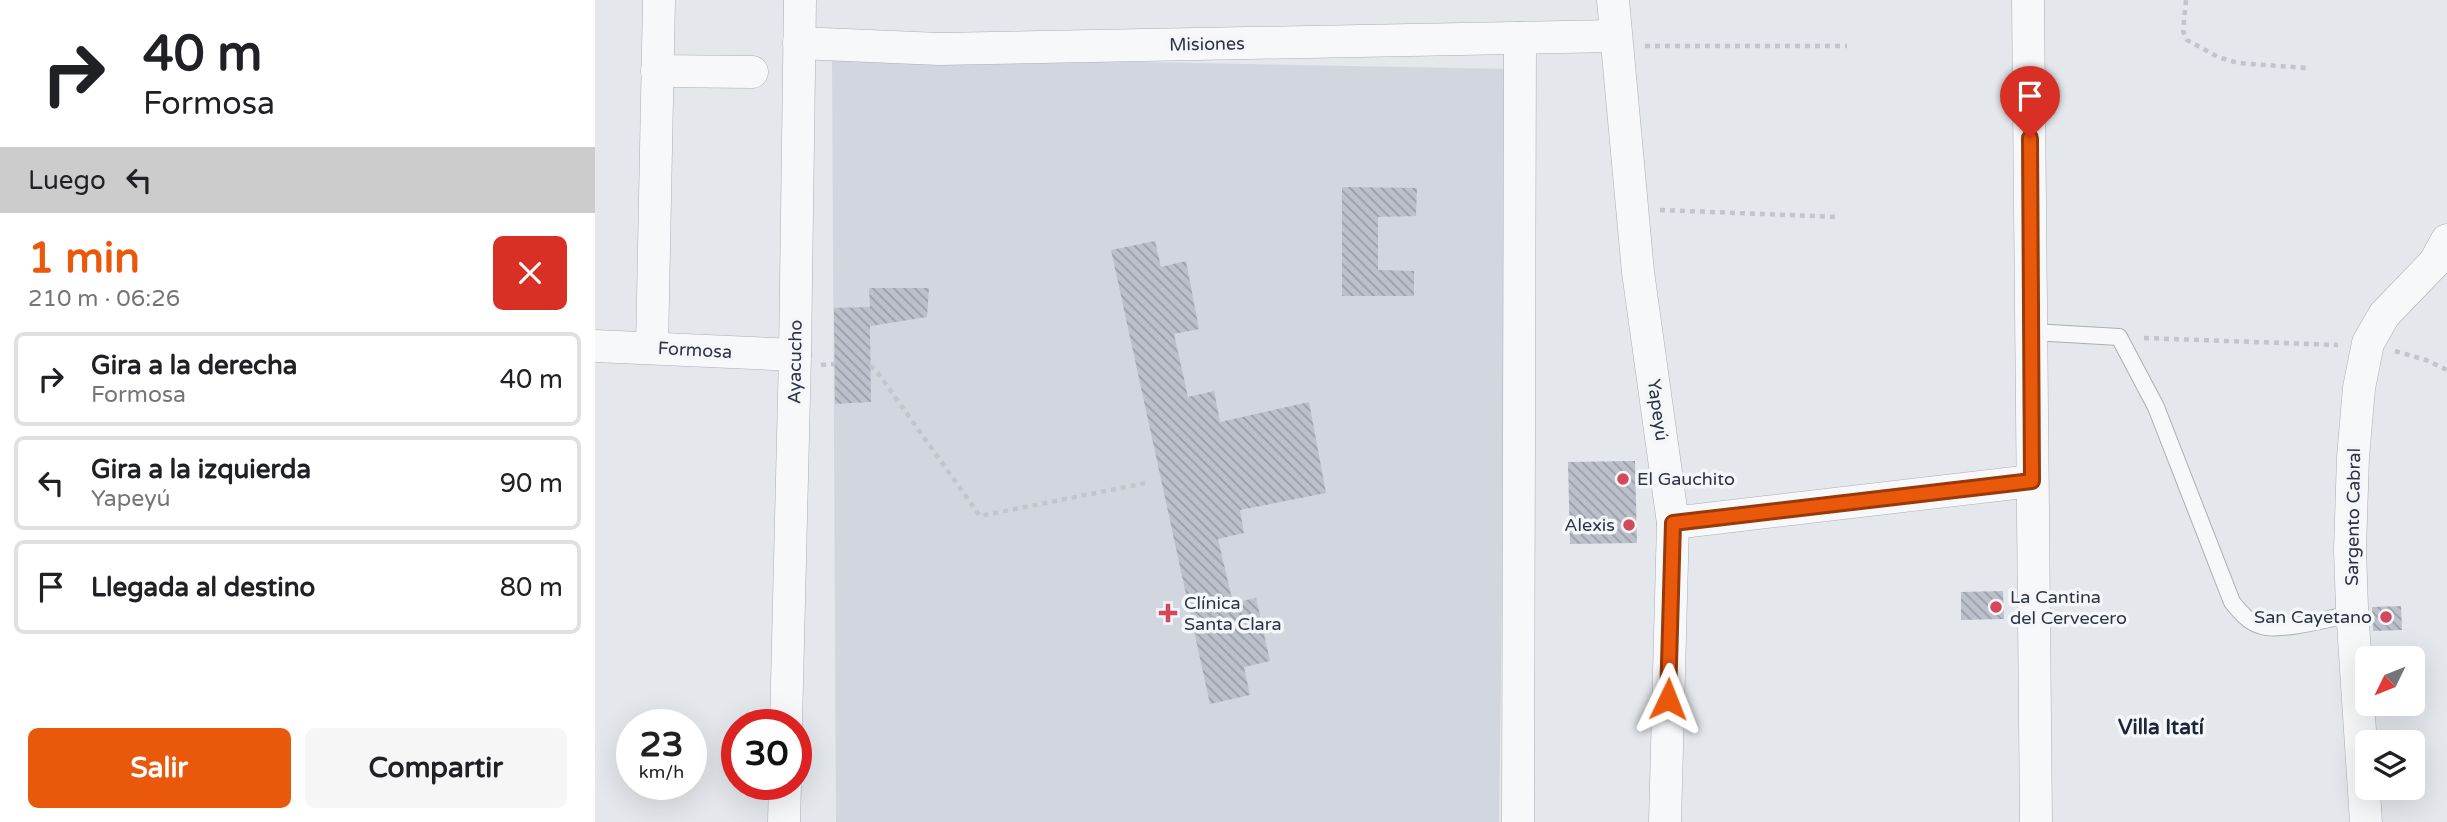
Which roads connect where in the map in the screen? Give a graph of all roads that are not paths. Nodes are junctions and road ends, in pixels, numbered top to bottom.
1 (659, 0) edge
2 (800, 0) edge
3 (1613, 0) edge
4 (2028, 0) edge
5 (1520, 38) junction
6 (1616, 41) junction
7 (799, 43) junction
8 (657, 71) junction
9 (752, 72) dead end
10 (2447, 240) edge
11 (2032, 332) junction
12 (595, 346) edge
13 (652, 348) junction
14 (795, 355) junction
15 (2032, 481) junction
16 (1673, 523) junction
17 (2352, 614) junction
18 (786, 709) edge
19 (785, 800) edge
20 (784, 822) edge
21 (1518, 822) edge
22 (1665, 822) edge
23 (2036, 822) edge
24 (2366, 822) edge

1 - 8 street
2 - 7 street, Ayacucho
3 - 6 street, Yapeyú
4 - 11 street
5 - 6 street, Misiones
5 - 7 street, Misiones
5 - 21 street
6 - 16 street, Yapeyú
7 - 14 street, Ayacucho
8 - 9 street
8 - 13 street
10 - 17 street, Sargento Cabral
11 - 15 street
11 - 17 lane
12 - 13 street, Formosa
13 - 14 street, Formosa
14 - 18 street, Ayacucho
15 - 16 street
15 - 23 street
16 - 22 street, Yapeyú
17 - 24 street, Sargento Cabral
19 - 20 street

